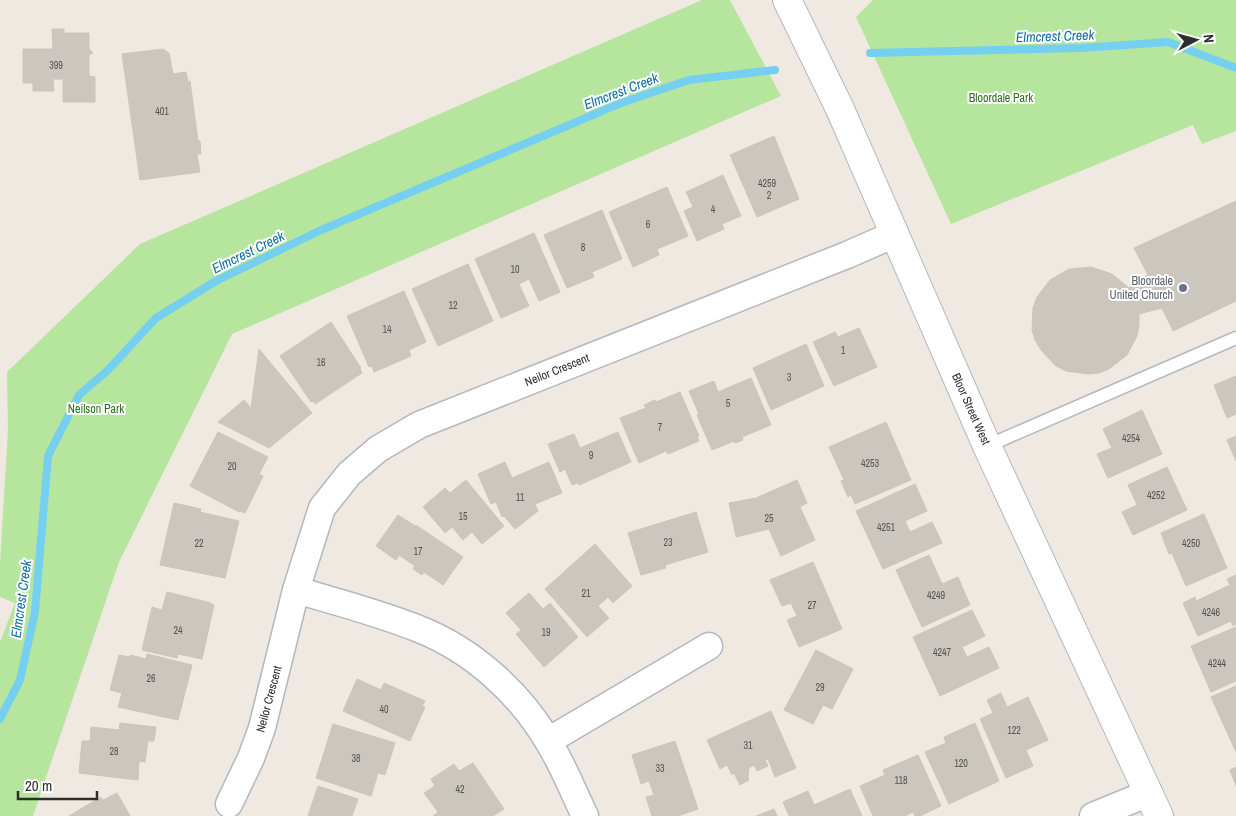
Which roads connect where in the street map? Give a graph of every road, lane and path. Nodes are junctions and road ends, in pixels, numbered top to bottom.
1 (787, 0) edge
2 (895, 234) junction
3 (1236, 338) edge
4 (987, 446) junction
5 (296, 590) junction
6 (709, 646) dead end
7 (548, 740) junction
8 (229, 804) dead end
9 (1154, 804) edge
10 (585, 816) edge
11 (1093, 816) edge

1 - 2 main road, Bloor Street West
2 - 4 main road, Bloor Street West
2 - 5 street, Neilor Crescent
3 - 4 lane
4 - 9 main road, Bloor Street West
5 - 7 street
5 - 8 street, Neilor Crescent
6 - 7 street
7 - 10 street
9 - 11 street

